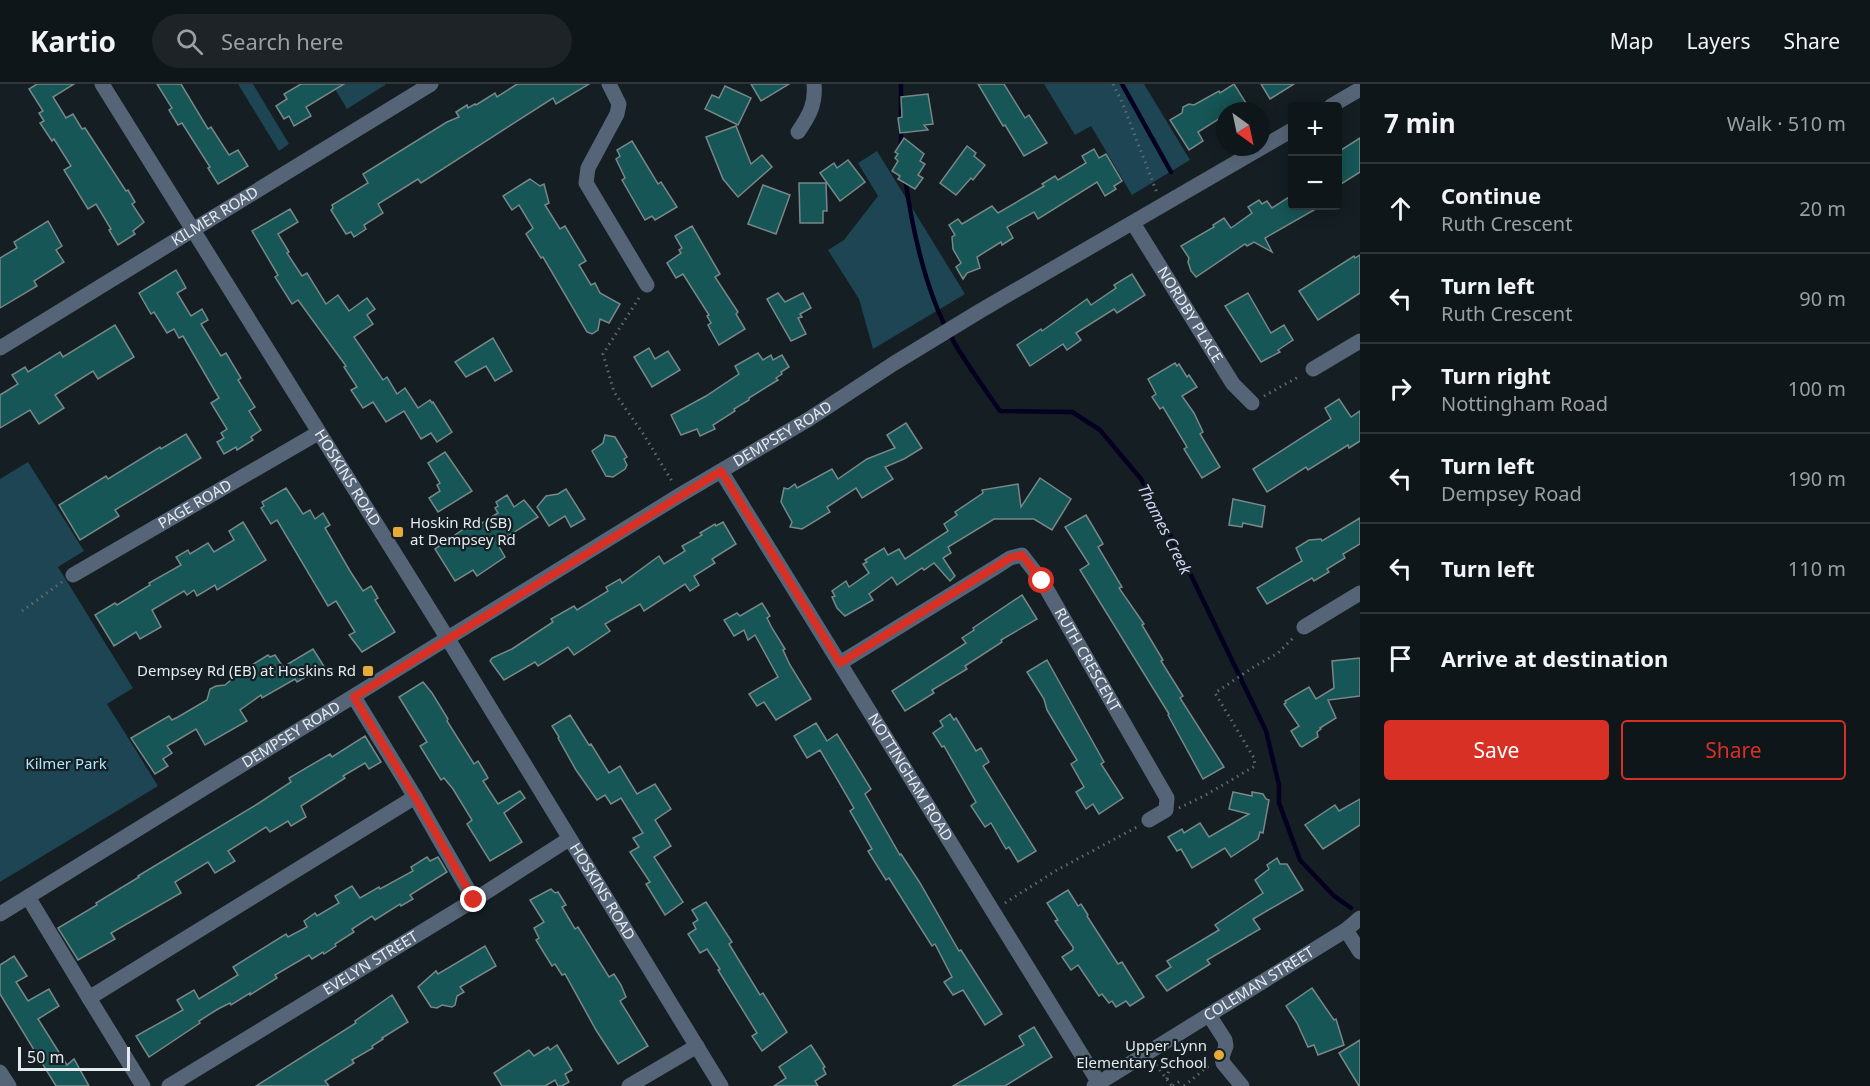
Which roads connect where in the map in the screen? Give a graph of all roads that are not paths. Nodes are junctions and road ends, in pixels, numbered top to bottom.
1 (102, 84) edge
2 (431, 84) edge
3 (609, 84) edge
4 (814, 84) edge
5 (1360, 89) edge
6 (1338, 102) edge
7 (798, 132) dead end
8 (1288, 133) edge
9 (1133, 223) junction
10 (193, 231) junction
11 (647, 285) road end
12 (1360, 341) edge
13 (0, 348) edge
14 (1312, 369) road end
15 (1252, 403) road end
16 (318, 433) junction
17 (721, 471) junction
18 (73, 575) road end
19 (1360, 593) edge
20 (1304, 627) road end
21 (448, 639) junction
22 (840, 663) junction
23 (354, 697) junction
24 (415, 797) junction
25 (1149, 820) road end
26 (569, 839) junction
27 (28, 897) junction
28 (474, 900) junction
29 (0, 914) edge
30 (1360, 918) edge
31 (1347, 930) junction
32 (1360, 952) edge
33 (89, 998) junction
34 (1209, 1015) junction
35 (697, 1046) junction
36 (0, 1072) edge
37 (1096, 1084) edge
38 (9, 1086) edge
39 (143, 1086) edge
40 (169, 1086) edge
41 (629, 1086) edge
42 (721, 1086) edge
43 (1242, 1086) edge

1 - 10 street, HOSKINS ROAD
2 - 10 street, KILMER ROAD
3 - 11 street
4 - 7 street
5 - 6 street
8 - 9 street, DEMPSEY ROAD
9 - 15 street, NORDBY PLACE
9 - 17 street, DEMPSEY ROAD
10 - 13 street, KILMER ROAD
10 - 16 street, HOSKINS ROAD
12 - 14 street
16 - 18 street, PAGE ROAD
16 - 21 street, HOSKINS ROAD
17 - 21 street, DEMPSEY ROAD
17 - 22 street, NOTTINGHAM ROAD
19 - 20 street
21 - 23 street, DEMPSEY ROAD
21 - 26 street, HOSKINS ROAD
22 - 25 street, RUTH CRESCENT
22 - 37 street, NOTTINGHAM ROAD
23 - 24 street
23 - 27 street, DEMPSEY ROAD
24 - 28 street
24 - 33 street
26 - 28 street, EVELYN STREET
26 - 35 street, HOSKINS ROAD
27 - 29 street, DEMPSEY ROAD
27 - 33 street
28 - 40 street, EVELYN STREET
30 - 31 street, COLEMAN STREET
31 - 32 street
31 - 34 street, COLEMAN STREET
33 - 39 street
34 - 37 street, COLEMAN STREET
34 - 43 street
35 - 41 street
35 - 42 street, HOSKINS ROAD
36 - 38 street

